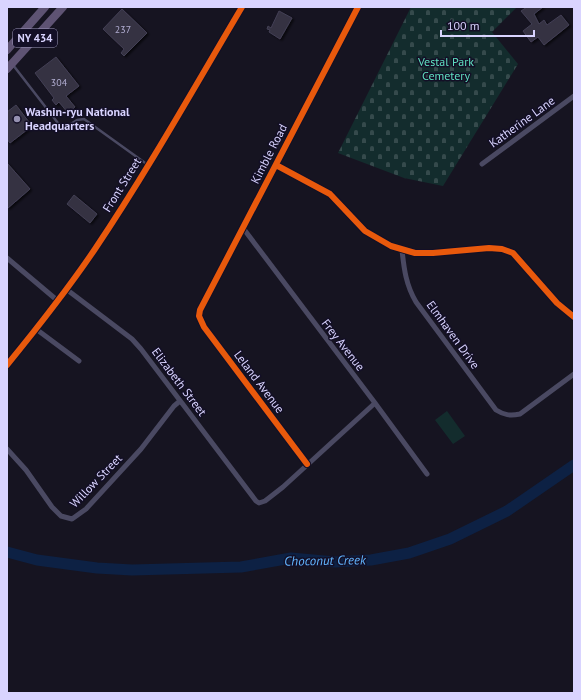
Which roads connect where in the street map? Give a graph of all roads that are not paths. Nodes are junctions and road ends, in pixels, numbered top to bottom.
1 (45, 7) edge
2 (63, 7) edge
3 (242, 7) edge
4 (358, 7) edge
5 (7, 50) edge
6 (10, 66) edge
7 (574, 96) edge
8 (482, 164) dead end
9 (148, 165) junction
10 (276, 165) junction
11 (243, 228) junction
12 (402, 250) junction
13 (7, 258) edge
14 (66, 289) junction
15 (58, 301) junction
16 (200, 310) joint
17 (574, 317) edge
18 (36, 328) junction
19 (78, 361) dead end
20 (7, 365) edge
21 (574, 374) edge
22 (180, 401) junction
23 (376, 403) junction
24 (7, 449) edge
25 (307, 464) junction
26 (427, 474) dead end

1 - 5 main road, NY 434
2 - 6 main road, NY 434
3 - 9 street, Front Street
4 - 10 street, Kimble Road
6 - 9 lane
7 - 8 street, Katherine Lane
9 - 14 street, Front Street
10 - 11 street, Kimble Road
10 - 12 street
11 - 16 street, Kimble Road
11 - 23 street, Frey Avenue
12 - 17 street
12 - 21 street, Elmhaven Drive
13 - 15 street
14 - 15 street, Front Street
14 - 22 street, Elizabeth Street
15 - 18 street, Front Street
16 - 25 street, Leland Avenue
18 - 19 street
18 - 20 street, Front Street
22 - 24 street, Willow Street
22 - 25 street, Elizabeth Street
23 - 25 street
23 - 26 street, Frey Avenue

